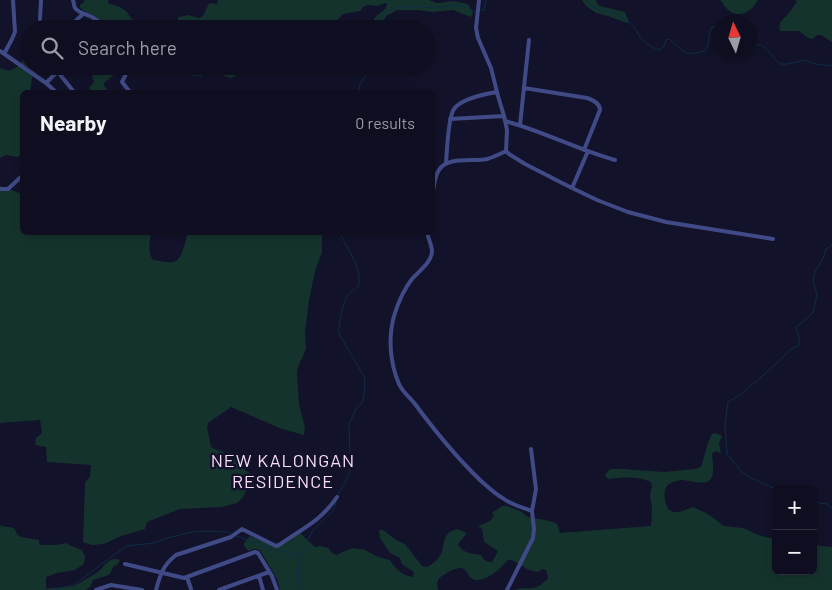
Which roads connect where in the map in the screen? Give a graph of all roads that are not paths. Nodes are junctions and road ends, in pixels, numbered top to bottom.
1 (13, 0) edge
2 (41, 0) edge
3 (72, 0) edge
4 (479, 0) edge
5 (83, 14) junction
6 (40, 19) dead end
7 (77, 20) edge
8 (96, 20) edge
9 (529, 40) dead end
10 (2, 52) edge
11 (20, 65) edge
12 (35, 75) edge
13 (55, 75) edge
14 (60, 75) edge
15 (126, 75) edge
16 (46, 83) junction
17 (524, 88) junction
18 (54, 90) edge
19 (72, 90) edge
20 (128, 90) edge
21 (497, 92) junction
22 (450, 119) junction
23 (505, 119) junction
24 (520, 125) junction
25 (586, 150) junction
26 (506, 151) junction
27 (615, 160) dead end
28 (446, 163) junction
29 (20, 178) edge
30 (435, 185) edge
31 (572, 188) junction
32 (0, 189) edge
33 (428, 235) edge
34 (773, 239) dead end
35 (531, 450) dead end
36 (337, 497) dead end
37 (532, 511) junction
38 (125, 564) dead end
39 (161, 572) junction
40 (269, 572) junction
41 (258, 576) junction
42 (187, 577) junction
43 (232, 585) junction
44 (191, 589) dead end
45 (96, 590) edge
46 (142, 590) edge
47 (156, 590) edge
48 (218, 590) edge
49 (234, 590) edge
50 (264, 590) edge
51 (277, 590) edge
52 (507, 590) edge

1 - 10 street
2 - 6 street
3 - 5 street
4 - 21 street
5 - 7 street
5 - 8 street
9 - 17 street
10 - 11 street
12 - 16 street
13 - 16 street
14 - 19 street
15 - 20 street
16 - 18 street
17 - 24 street
17 - 25 street
21 - 22 street
21 - 23 street
22 - 23 street
22 - 28 street
23 - 24 street
23 - 26 street
24 - 25 street
25 - 27 street
25 - 31 street
26 - 28 street
26 - 31 street
28 - 30 street
29 - 32 street
31 - 34 street
33 - 37 street
35 - 37 street
36 - 39 street
37 - 52 street
38 - 39 street
39 - 42 street
39 - 47 street
40 - 41 street
40 - 42 street
40 - 51 street
41 - 43 street
41 - 50 street
42 - 44 street
43 - 48 street
43 - 49 street
45 - 46 street

